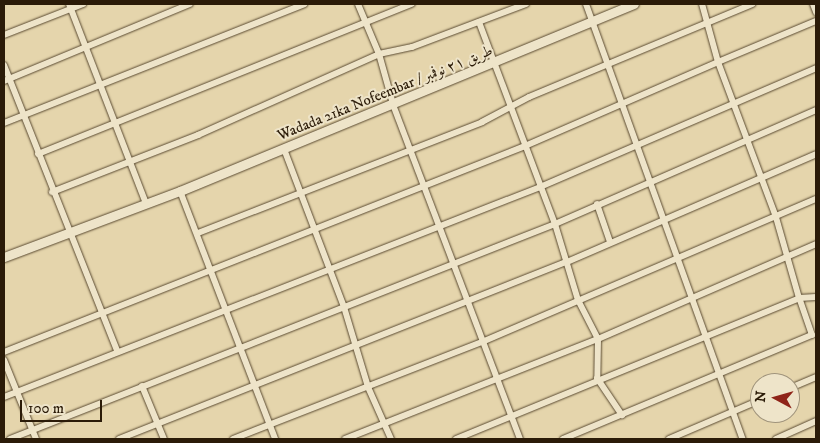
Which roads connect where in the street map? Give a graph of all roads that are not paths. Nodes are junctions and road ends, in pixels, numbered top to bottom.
1 (83, 4) edge
2 (190, 4) edge
3 (304, 4) edge
4 (358, 4) edge
5 (412, 4) edge
6 (526, 4) edge
7 (586, 4) edge
8 (634, 4) edge
9 (702, 4) edge
10 (752, 4) edge
11 (814, 4) edge
12 (70, 6) edge
13 (816, 12) edge
14 (816, 21) edge
15 (365, 22) junction
16 (479, 22) junction
17 (590, 22) junction
18 (707, 22) junction
19 (4, 35) edge
20 (84, 48) junction
21 (379, 54) junction
22 (718, 62) junction
23 (496, 63) junction
24 (607, 64) junction
25 (4, 65) edge
26 (816, 68) edge
27 (6, 80) edge
28 (98, 85) junction
29 (623, 103) junction
30 (732, 103) junction
31 (393, 104) junction
32 (512, 106) junction
33 (816, 110) edge
34 (24, 115) junction
35 (4, 123) edge
36 (114, 124) junction
37 (744, 139) junction
38 (637, 143) junction
39 (525, 146) junction
40 (409, 148) junction
41 (284, 149) junction
42 (38, 154) junction
43 (816, 154) edge
44 (128, 163) junction
45 (760, 177) junction
46 (651, 181) junction
47 (424, 185) junction
48 (540, 187) junction
49 (180, 191) junction
50 (52, 192) junction
51 (297, 192) junction
52 (816, 199) edge
53 (146, 204) junction
54 (597, 204) junction
55 (776, 217) junction
56 (664, 220) junction
57 (555, 224) junction
58 (438, 225) junction
59 (313, 230) junction
60 (68, 233) junction
61 (198, 233) junction
62 (610, 242) junction
63 (816, 244) edge
64 (788, 255) junction
65 (4, 257) edge
66 (676, 259) junction
67 (567, 262) junction
68 (452, 264) junction
69 (329, 269) junction
70 (211, 270) junction
71 (690, 296) junction
72 (816, 297) edge
73 (799, 298) junction
74 (578, 300) junction
75 (468, 303) junction
76 (344, 307) junction
77 (226, 310) junction
78 (102, 312) junction
79 (815, 335) edge
80 (703, 336) junction
81 (598, 339) junction
82 (482, 342) junction
83 (241, 348) junction
84 (354, 348) junction
85 (117, 351) junction
86 (4, 352) edge
87 (4, 360) edge
88 (718, 374) junction
89 (816, 377) edge
90 (497, 378) junction
91 (599, 379) junction
92 (255, 384) junction
93 (800, 384) edge
94 (142, 386) junction
95 (368, 387) junction
96 (17, 392) junction
97 (4, 397) edge
98 (750, 404) edge
99 (732, 412) junction
100 (622, 415) junction
101 (512, 418) junction
102 (816, 421) edge
103 (387, 423) junction
104 (158, 424) junction
105 (270, 425) junction
106 (32, 428) junction
107 (10, 439) edge
108 (36, 439) edge
109 (119, 439) edge
110 (164, 439) edge
111 (233, 439) edge
112 (276, 439) edge
113 (345, 439) edge
114 (391, 439) edge
115 (456, 439) edge
116 (520, 439) edge
117 (563, 439) edge
118 (669, 439) edge
119 (743, 439) edge
120 (776, 439) edge

1 - 12 street
2 - 20 street
3 - 28 street
4 - 15 street
5 - 15 street
6 - 16 street
7 - 17 street
8 - 17 street, Wadada 21ka Nofeembar / طريق ٢١ نوفمبر
9 - 18 street
10 - 18 street
11 - 13 street
12 - 19 street
12 - 20 street
14 - 22 street
15 - 21 street
15 - 36 street
16 - 21 street
16 - 23 street
17 - 23 street, Wadada 21ka Nofeembar / طريق ٢١ نوفمبر
17 - 24 street
18 - 22 street
18 - 24 street
20 - 27 street
20 - 28 street
21 - 31 street
21 - 44 street
22 - 29 street
22 - 30 street
23 - 31 street, Wadada 21ka Nofeembar / طريق ٢١ نوفمبر
23 - 32 street
24 - 29 street
24 - 32 street
25 - 27 street
26 - 30 street
27 - 34 street
28 - 34 street
28 - 36 street
29 - 38 street
29 - 39 street
30 - 37 street
30 - 38 street
31 - 40 street
31 - 41 street, Wadada 21ka Nofeembar / طريق ٢١ نوفمبر
32 - 39 street
32 - 40 street
33 - 37 street
34 - 35 street
34 - 42 street
36 - 42 street
36 - 44 street
37 - 45 street
37 - 46 street
38 - 46 street
38 - 48 street
39 - 47 street
39 - 48 street
40 - 47 street
40 - 51 street
41 - 49 street, Wadada 21ka Nofeembar / طريق ٢١ نوفمبر
41 - 51 street
42 - 50 street
43 - 45 street
44 - 50 street
44 - 53 street
45 - 55 street
45 - 56 street
46 - 54 street
46 - 56 street
47 - 58 street
47 - 59 street
48 - 57 street
48 - 58 street
49 - 53 street, Wadada 21ka Nofeembar / طريق ٢١ نوفمبر
49 - 61 street
50 - 60 street
51 - 59 street
51 - 61 street
52 - 55 street
53 - 60 street, Wadada 21ka Nofeembar / طريق ٢١ نوفمبر
54 - 57 street
54 - 62 street
55 - 64 street
55 - 66 street
56 - 62 street
56 - 66 street
57 - 67 street
57 - 68 street
58 - 68 street
58 - 69 street
59 - 69 street
59 - 70 street
60 - 65 street, Wadada 21ka Nofeembar / طريق ٢١ نوفمبر
60 - 78 street
61 - 70 street
62 - 67 street
63 - 64 street
64 - 71 street
64 - 73 street
66 - 71 street
66 - 74 street
67 - 74 street
67 - 75 street
68 - 75 street
68 - 76 street
69 - 76 street
69 - 77 street
70 - 77 street
70 - 78 street
71 - 80 street
71 - 81 street
72 - 73 street
73 - 79 street
73 - 80 street
74 - 81 street
74 - 82 street
75 - 82 street
75 - 84 street
76 - 83 street
76 - 84 street
77 - 83 street
77 - 85 street
78 - 85 street
78 - 86 street
79 - 88 street
80 - 88 street
80 - 91 street
81 - 90 street
81 - 91 street
82 - 90 street
82 - 95 street
83 - 92 street
83 - 94 street
84 - 92 street
84 - 95 street
85 - 96 street
87 - 96 street
88 - 99 street
88 - 100 street
89 - 93 street
90 - 101 street
90 - 103 street
91 - 100 street
91 - 101 street
92 - 104 street
92 - 105 street
94 - 104 street
94 - 106 street
95 - 103 street
95 - 105 street
96 - 97 street
96 - 106 street
98 - 99 street
99 - 118 street
99 - 119 street
100 - 117 street
101 - 115 street
101 - 116 street
102 - 120 street
103 - 113 street
103 - 114 street
104 - 109 street
104 - 110 street
105 - 111 street
105 - 112 street
106 - 107 street
106 - 108 street

